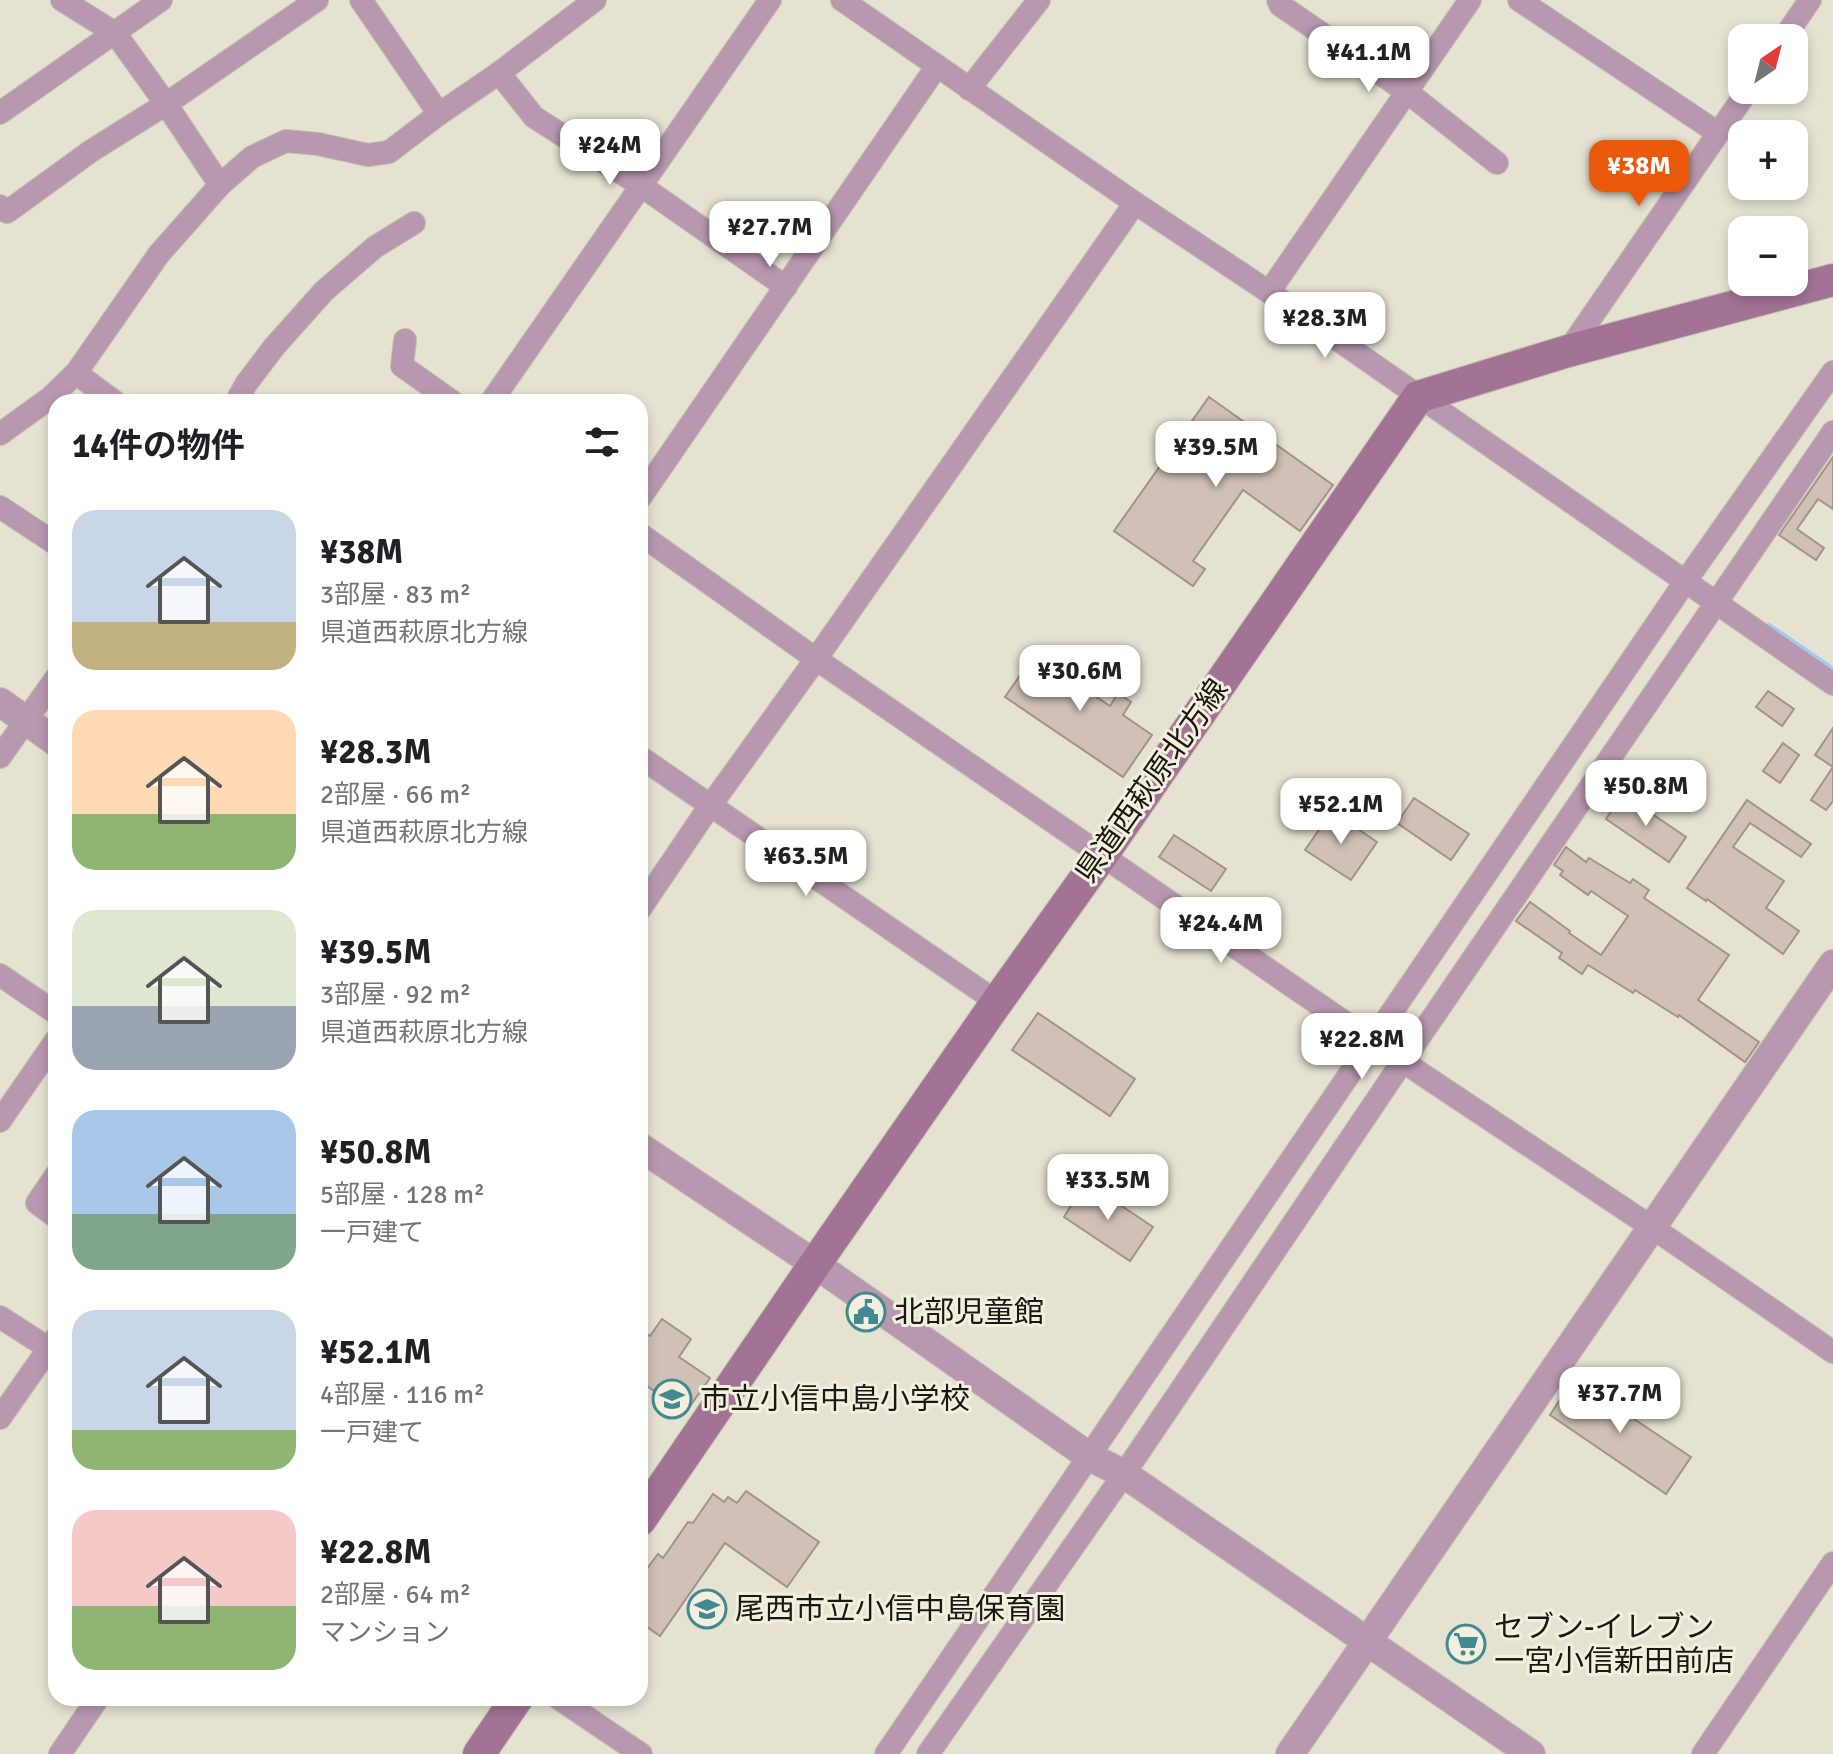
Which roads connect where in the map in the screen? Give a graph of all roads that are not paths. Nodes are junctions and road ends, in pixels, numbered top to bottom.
1 (62, 0) edge
2 (161, 0) edge
3 (317, 0) edge
4 (361, 0) edge
5 (595, 0) edge
6 (770, 0) edge
7 (842, 0) edge
8 (1039, 0) edge
9 (1278, 0) edge
10 (1470, 0) edge
11 (1519, 0) edge
12 (1810, 0) edge
13 (865, 6) edge
14 (1548, 7) edge
15 (1794, 24) edge
16 (115, 33) junction
17 (937, 66) junction
18 (499, 73) junction
19 (969, 89) junction
20 (1407, 92) junction
21 (166, 104) junction
22 (1738, 104) edge
23 (0, 113) edge
24 (439, 114) junction
25 (1718, 133) junction
26 (1497, 163) dead end
27 (220, 185) junction
28 (640, 185) junction
29 (1135, 203) junction
30 (0, 206) edge
31 (414, 223) dead end
32 (1833, 280) edge
33 (786, 287) junction
34 (1269, 292) junction
35 (405, 340) dead end
36 (1568, 351) junction
37 (1833, 372) edge
38 (76, 373) junction
39 (54, 394) edge
40 (104, 394) edge
41 (240, 394) edge
42 (442, 394) edge
43 (496, 394) edge
44 (1418, 397) junction
45 (48, 399) edge
46 (1833, 432) edge
47 (0, 434) edge
48 (648, 486) edge
49 (0, 507) edge
50 (48, 539) edge
51 (648, 540) edge
52 (1685, 582) junction
53 (1716, 604) junction
54 (816, 659) junction
55 (1833, 684) edge
56 (48, 689) edge
57 (0, 702) edge
58 (26, 720) junction
59 (48, 736) edge
60 (0, 757) edge
61 (648, 762) edge
62 (711, 805) junction
63 (1102, 855) junction
64 (648, 897) edge
65 (1833, 964) edge
66 (0, 975) edge
67 (997, 1002) junction
68 (48, 1008) edge
69 (1372, 1041) junction
70 (48, 1052) edge
71 (1403, 1061) junction
72 (0, 1121) edge
73 (648, 1152) edge
74 (48, 1187) edge
75 (48, 1211) edge
76 (1653, 1228) junction
77 (815, 1264) junction
78 (0, 1317) edge
79 (48, 1343) edge
80 (1833, 1352) edge
81 (48, 1354) edge
82 (0, 1418) edge
83 (1090, 1457) junction
84 (1124, 1474) junction
85 (648, 1508) edge
86 (1833, 1563) edge
87 (1367, 1642) junction
88 (93, 1706) edge
89 (512, 1706) edge
90 (570, 1706) edge
91 (60, 1754) edge
92 (479, 1754) edge
93 (641, 1754) edge
94 (886, 1754) edge
95 (928, 1754) edge
96 (1290, 1754) edge
97 (1531, 1754) edge
98 (1703, 1754) edge

1 - 16 street
2 - 16 street
3 - 21 street
4 - 24 street
5 - 18 street
6 - 28 street
7 - 13 street
8 - 19 street
9 - 20 street
10 - 20 street
11 - 14 street
12 - 15 street
13 - 17 street
14 - 25 street
16 - 21 street
16 - 23 street
17 - 19 street
17 - 33 street
18 - 24 street
18 - 28 street
19 - 29 street
20 - 26 street
20 - 34 street
21 - 27 street
21 - 30 street
22 - 25 street
24 - 27 street
25 - 36 street
27 - 38 street
28 - 33 street
28 - 43 street
29 - 34 street
29 - 54 street
31 - 41 street
32 - 36 main road
33 - 48 street
34 - 44 street
35 - 42 street
36 - 44 main road
37 - 52 street
38 - 39 street
38 - 40 street
44 - 52 street
44 - 63 main road, 県道西萩原北方線
45 - 47 street
46 - 53 street
49 - 50 street
51 - 54 street
52 - 53 street
52 - 69 street
53 - 55 street
53 - 71 street
54 - 62 street
54 - 63 street
56 - 58 street
57 - 58 street
58 - 59 street
58 - 60 street
61 - 62 street
62 - 64 street
62 - 67 street
63 - 67 main road, 県道西萩原北方線
63 - 69 street
65 - 76 street
66 - 68 street
67 - 77 main road, 県道西萩原北方線
69 - 71 street
69 - 83 street
70 - 72 street
71 - 76 street
71 - 84 street
73 - 77 street
74 - 75 street
76 - 80 street
76 - 87 street
77 - 83 street
77 - 85 main road, 県道西萩原北方線
78 - 79 street
81 - 82 street
83 - 84 street
83 - 94 street
84 - 87 street
84 - 95 street
86 - 98 street
87 - 96 street
87 - 97 street
88 - 91 street
89 - 92 main road
90 - 93 street

